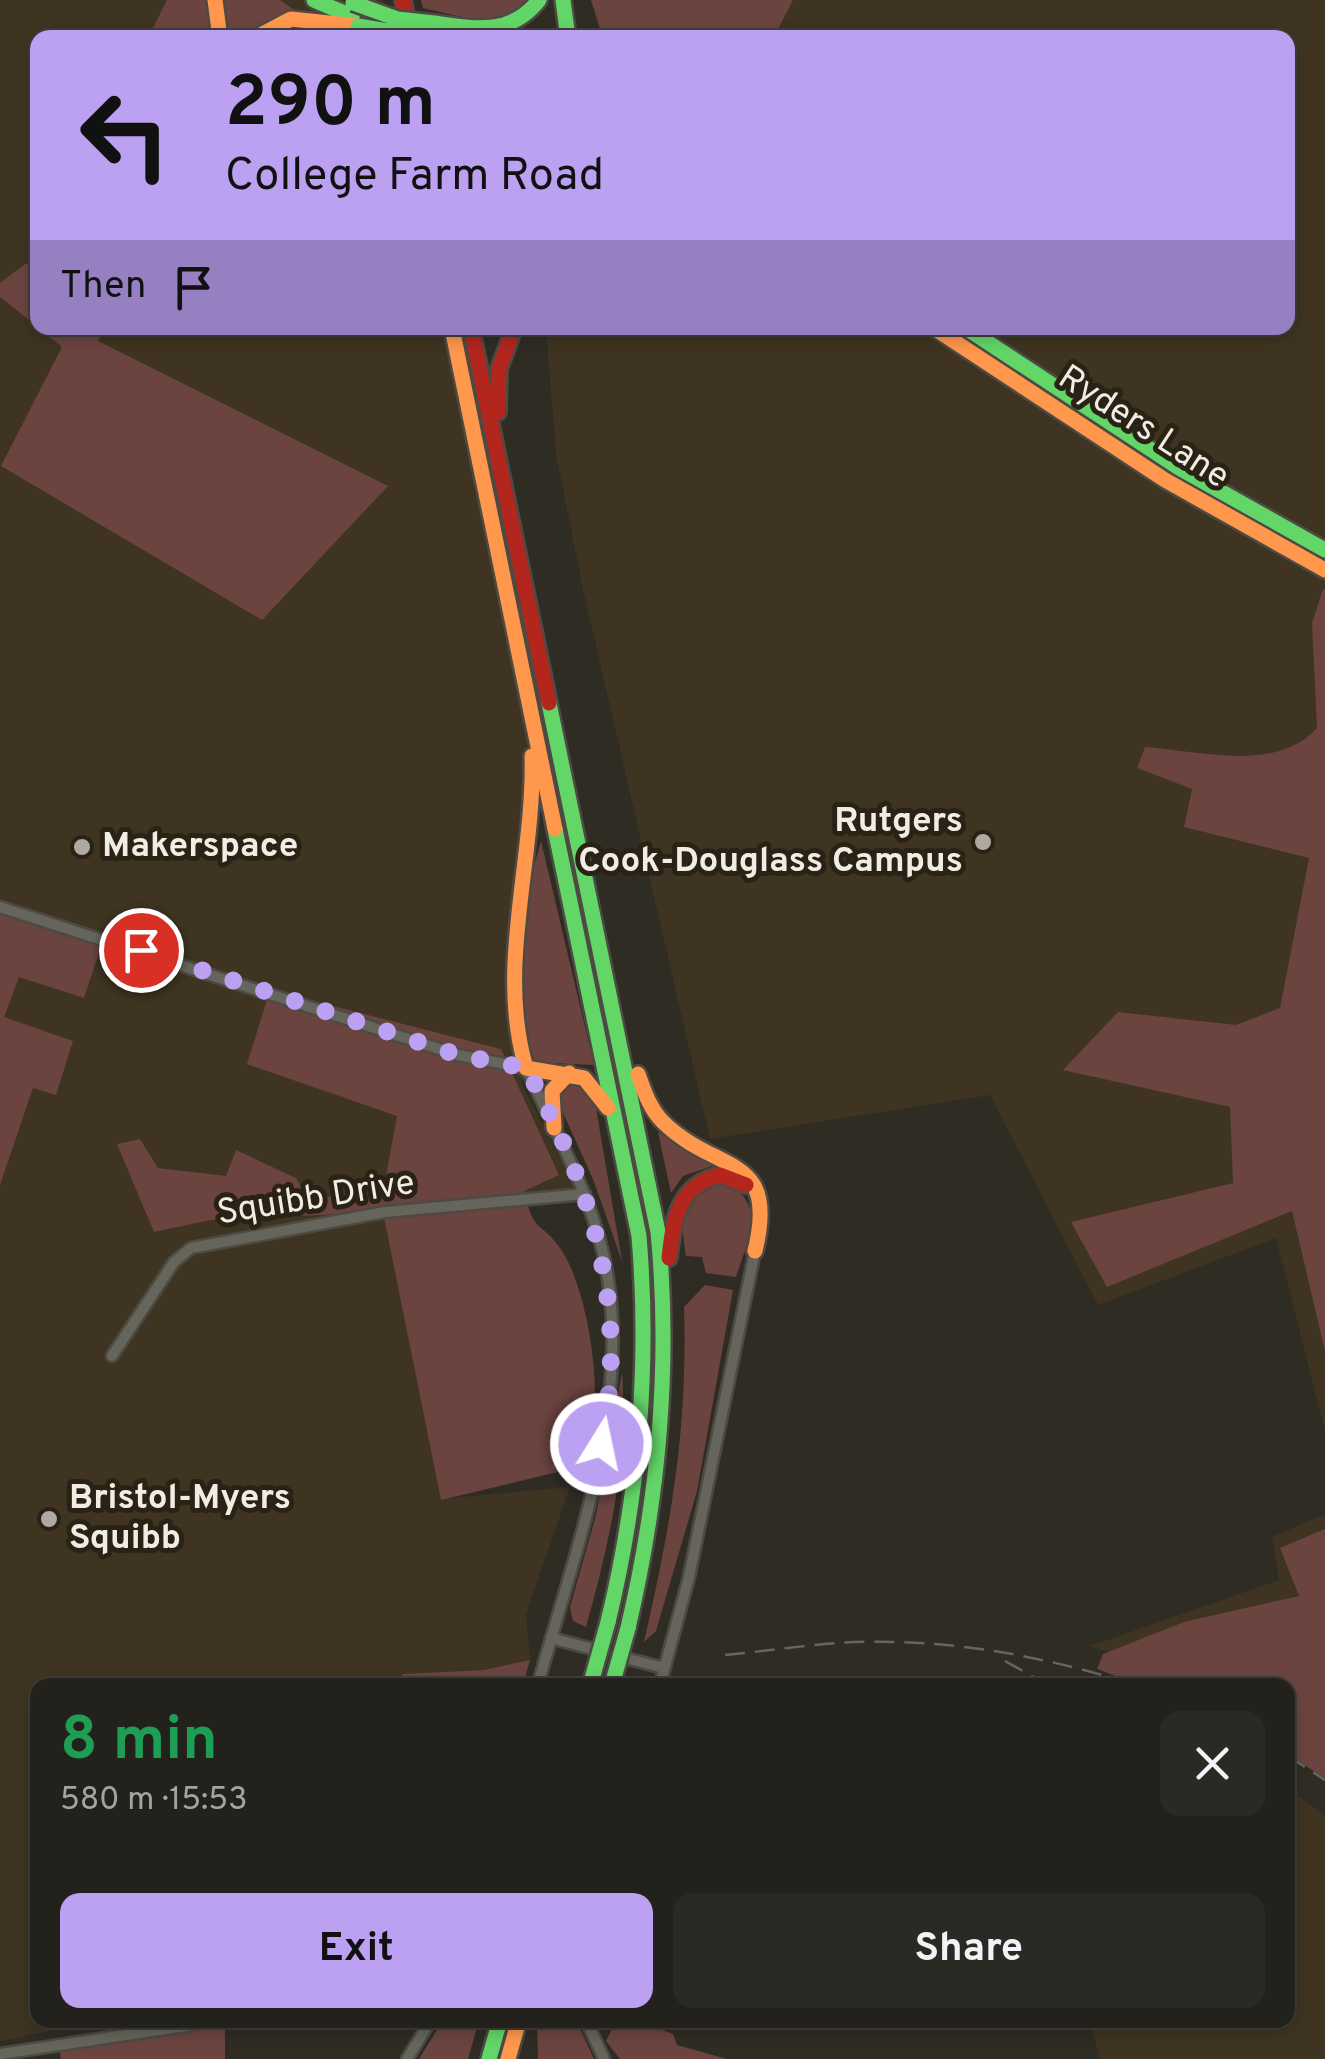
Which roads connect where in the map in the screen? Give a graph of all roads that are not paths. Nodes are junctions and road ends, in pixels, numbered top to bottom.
1 (215, 0) edge
2 (314, 0) edge
3 (539, 0) edge
4 (563, 0) edge
5 (353, 12) edge
6 (396, 20) edge
7 (434, 27) junction
8 (219, 30) edge
9 (266, 30) edge
10 (439, 30) edge
11 (567, 30) edge
12 (441, 335) edge
13 (454, 335) edge
14 (473, 335) edge
15 (511, 335) edge
16 (945, 335) edge
17 (977, 335) edge
18 (499, 458) junction
19 (482, 464) junction
20 (1325, 550) edge
21 (1325, 570) edge
22 (526, 676) junction
23 (0, 907) edge
24 (612, 1001) junction
25 (514, 1041) junction
26 (502, 1064) junction
27 (526, 1068) junction
28 (569, 1073) junction
29 (554, 1128) junction
30 (622, 1137) junction
31 (585, 1194) junction
32 (755, 1251) junction
33 (664, 1299) junction
34 (112, 1356) dead end
35 (550, 1638) junction
36 (664, 1668) junction
37 (540, 1678) edge
38 (593, 1678) edge
39 (614, 1678) edge
40 (662, 1678) edge
41 (178, 2028) edge
42 (427, 2028) edge
43 (498, 2028) edge
44 (517, 2028) edge
45 (527, 2028) edge
46 (590, 2028) edge
47 (59, 2045) junction
48 (0, 2054) edge
49 (60, 2059) edge
50 (406, 2059) edge
51 (489, 2059) edge
52 (508, 2059) edge
53 (519, 2059) edge
54 (604, 2059) edge

1 - 8 main road
2 - 5 main road
3 - 7 main road
4 - 11 main road
5 - 6 main road, bridge
5 - 6 main road, bridge
5 - 9 main road
6 - 7 main road, bridge
7 - 10 main road
12 - 19 main road
13 - 19 main road
14 - 18 main road
15 - 18 main road
16 - 21 main road, Ryders Lane
17 - 20 main road, Ryders Lane
18 - 24 main road
19 - 22 main road
22 - 25 main road
22 - 30 main road
23 - 26 street
24 - 32 main road
24 - 33 main road
25 - 26 main road
25 - 27 main road
26 - 27 street
27 - 28 main road
27 - 29 street
28 - 29 main road
28 - 30 main road
29 - 31 street
30 - 38 main road, bridge
31 - 34 street, Squibb Drive
31 - 35 street
32 - 33 main road
32 - 36 street
33 - 39 main road, bridge
35 - 36 street
35 - 37 street
36 - 40 street
41 - 47 street
42 - 50 street
43 - 51 main road
44 - 52 main road
45 - 53 main road
46 - 54 street
47 - 48 street
47 - 49 street

